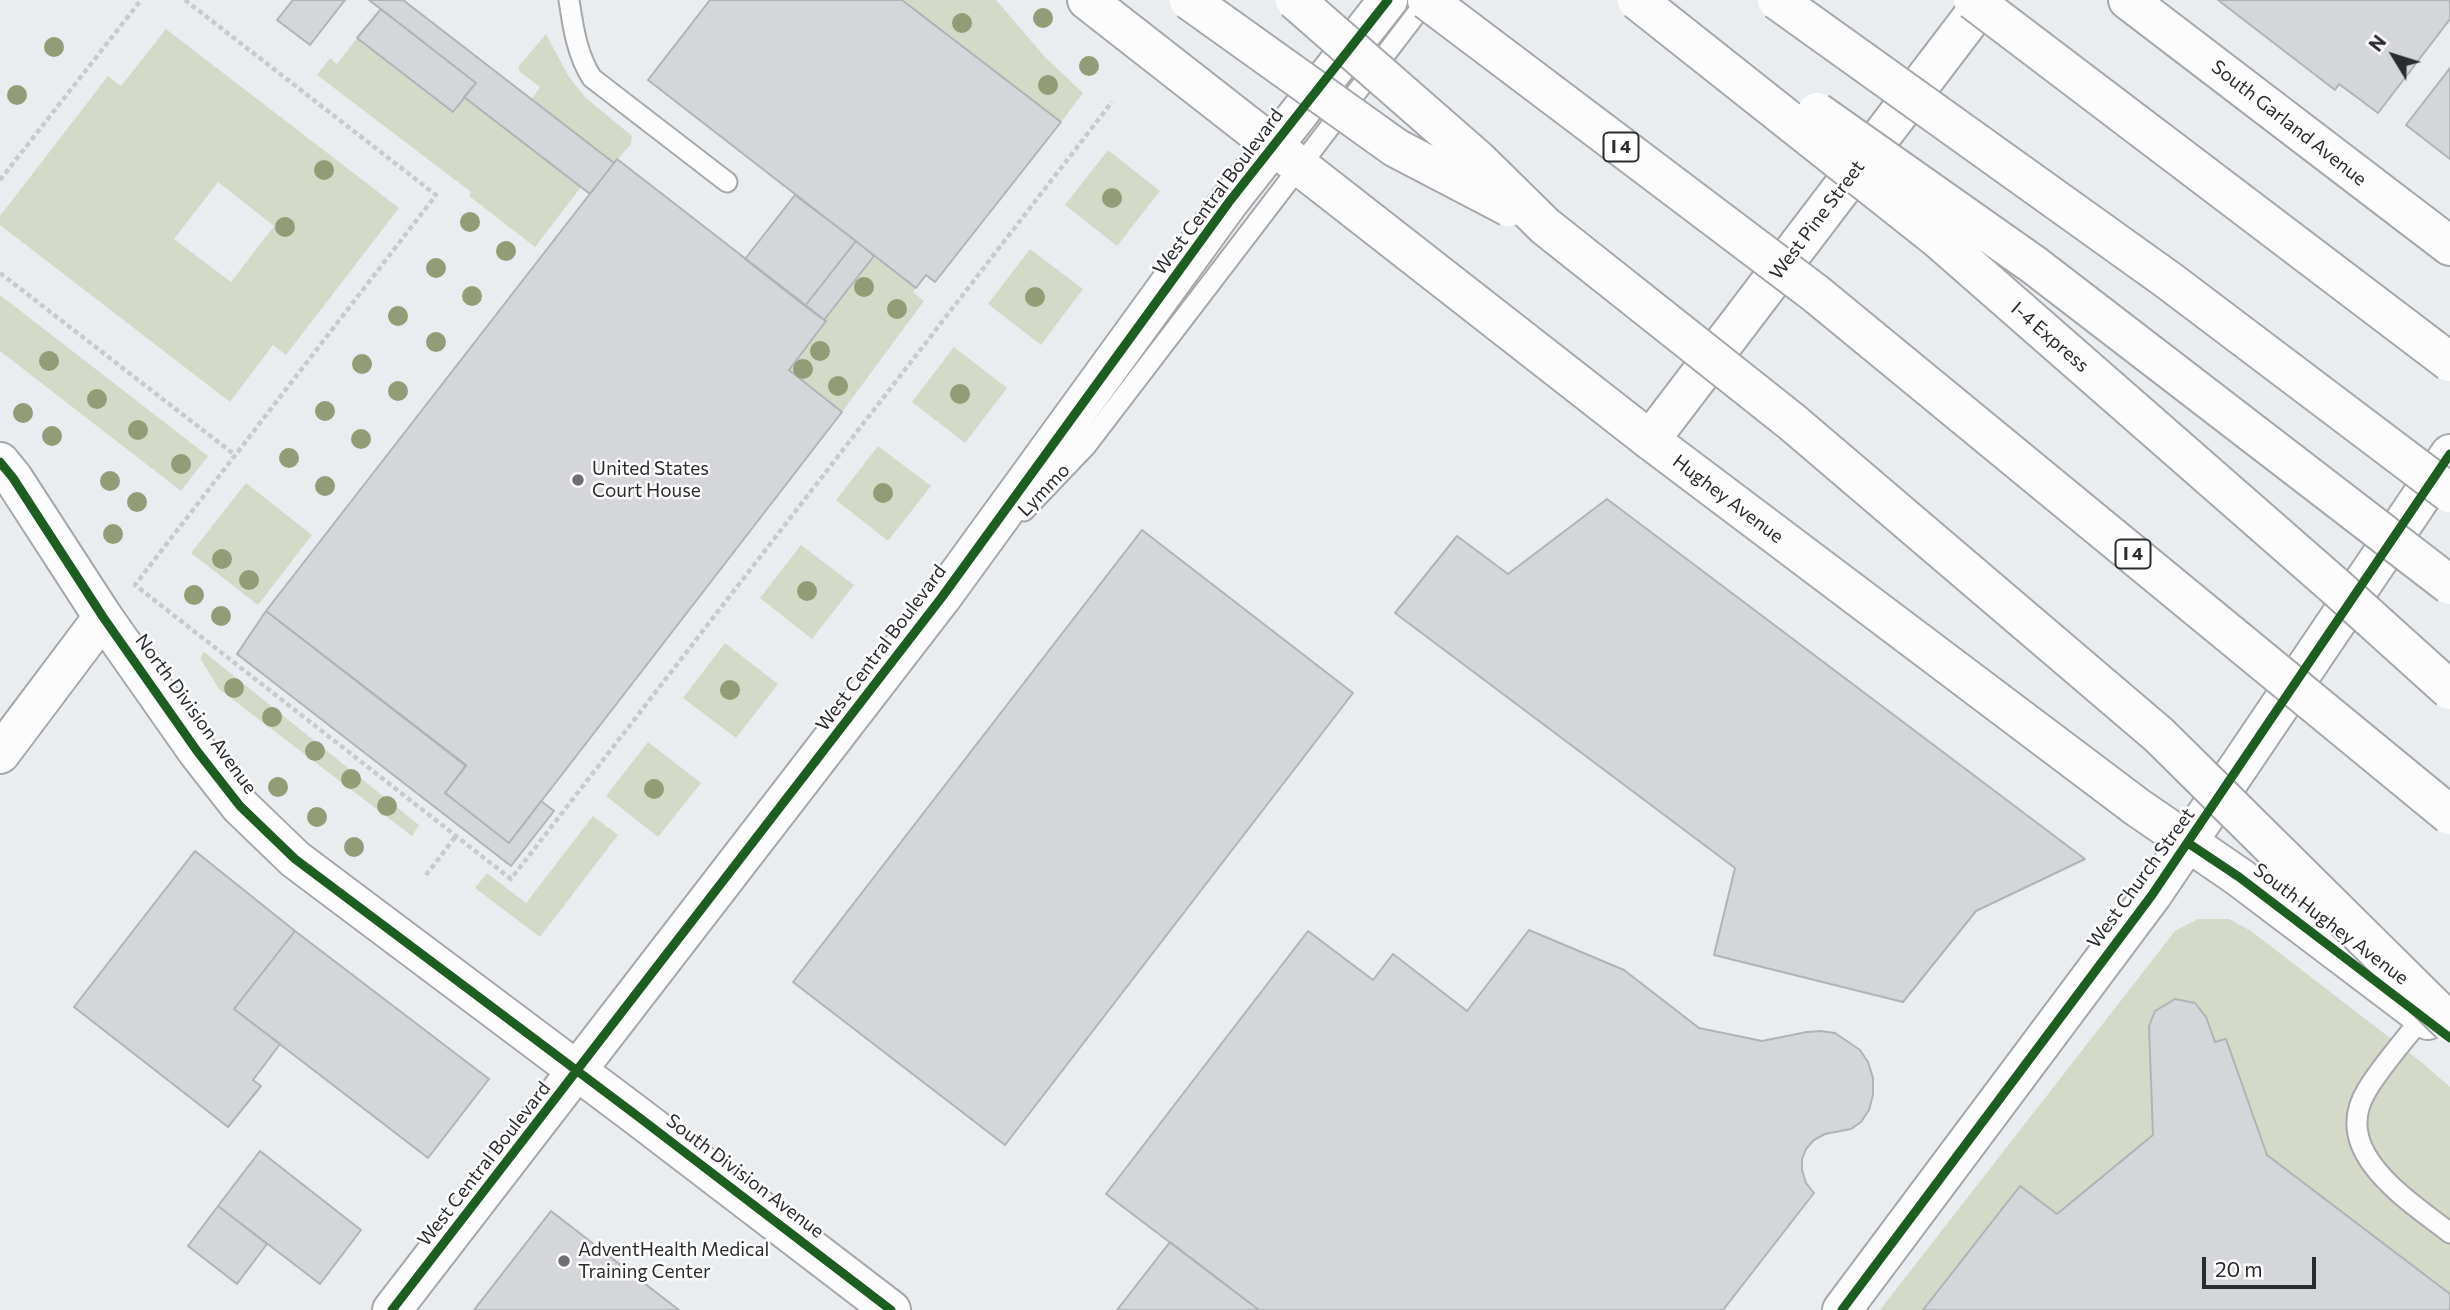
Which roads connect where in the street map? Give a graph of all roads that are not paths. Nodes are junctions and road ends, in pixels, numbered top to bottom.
1 (569, 0) edge
2 (1087, 0) edge
3 (1189, 0) edge
4 (1295, 0) edge
5 (1388, 0) edge
6 (1427, 0) edge
7 (1637, 0) edge
8 (1649, 0) edge
9 (1777, 0) edge
10 (1973, 0) edge
11 (1985, 0) edge
12 (2128, 0) edge
13 (1288, 156) junction
14 (727, 182) dead end
15 (1545, 226) junction
16 (2450, 246) edge
17 (2450, 362) edge
18 (1650, 440) junction
19 (2450, 454) edge
20 (0, 462) edge
21 (2450, 493) edge
22 (2450, 585) edge
23 (103, 617) junction
24 (2450, 690) edge
25 (0, 754) edge
26 (2450, 815) edge
27 (2188, 843) junction
28 (2441, 1025) edge
29 (581, 1074) junction
30 (2450, 1233) edge
31 (392, 1310) edge
32 (402, 1310) edge
33 (891, 1310) edge
34 (1842, 1310) edge

1 - 14 lane
2 - 13 main road, Hughey Avenue
3 - 15 main road, bridge
4 - 15 main road, bridge
5 - 13 main road, West Central Boulevard
6 - 13 lane
6 - 26 main road, I 4, bridge
7 - 24 main road, I-4 Express, bridge
8 - 22 main road, bridge
9 - 21 main road, bridge
10 - 17 main road, bridge
11 - 18 main road, West Pine Street
12 - 16 main road, South Garland Avenue
13 - 18 main road, Hughey Avenue
13 - 29 main road, West Central Boulevard
15 - 28 main road, bridge
18 - 27 main road, Hughey Avenue
19 - 27 main road, West Church Street
20 - 23 main road, North Division Avenue
23 - 25 main road
23 - 29 main road, North Division Avenue
27 - 28 main road, South Hughey Avenue
27 - 34 main road, West Church Street
28 - 30 lane
29 - 31 main road, West Central Boulevard
29 - 32 lane
29 - 33 main road, South Division Avenue

